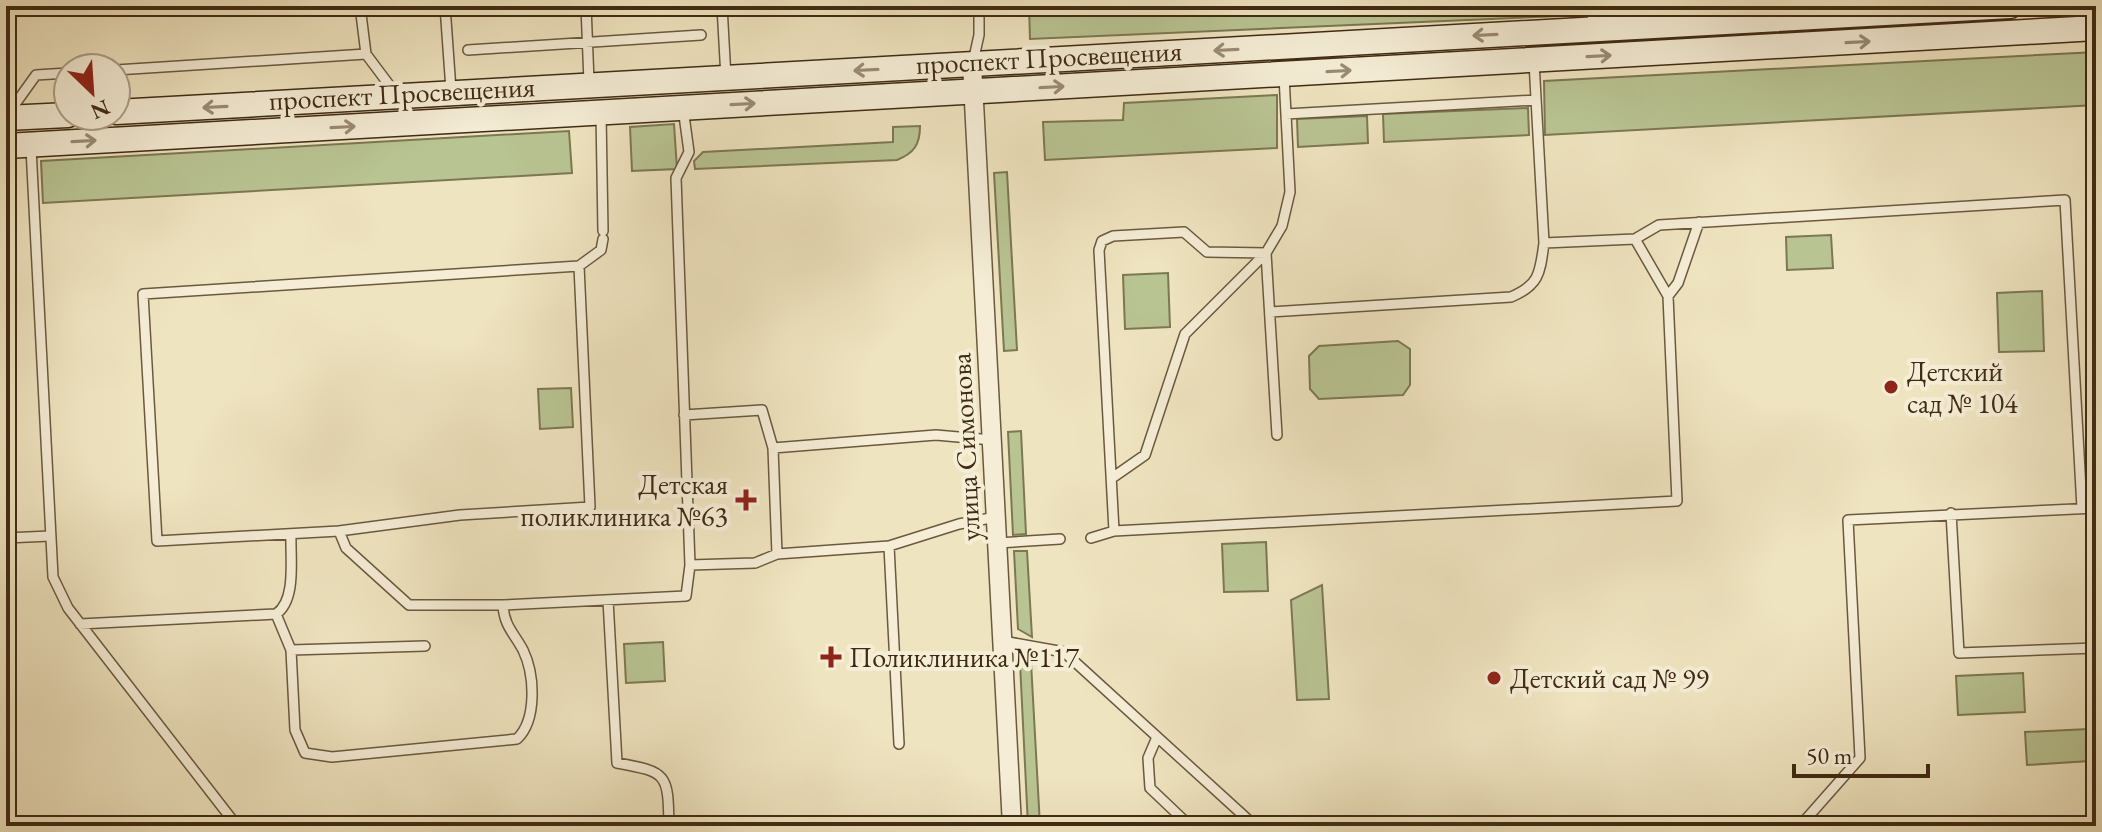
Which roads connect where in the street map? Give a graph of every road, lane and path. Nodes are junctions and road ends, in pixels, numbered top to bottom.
1 (360, 6) edge
2 (369, 6) edge
3 (445, 6) edge
4 (586, 6) edge
5 (722, 6) edge
6 (979, 6) edge
7 (2010, 6) edge
8 (1976, 7) edge
9 (1593, 18) edge
10 (361, 27) junction
11 (2096, 28) edge
12 (701, 35) dead end
13 (587, 43) junction
14 (468, 50) dead end
15 (366, 54) junction
16 (1534, 60) junction
17 (972, 64) junction
18 (132, 69) edge
19 (52, 74) edge
20 (1284, 74) junction
21 (726, 78) junction
22 (589, 86) junction
23 (974, 91) junction
24 (452, 93) junction
25 (398, 96) junction
26 (1536, 100) junction
27 (683, 108) junction
28 (132, 111) edge
29 (601, 112) junction
30 (1286, 114) junction
31 (52, 116) edge
32 (6, 118) edge
33 (31, 144) junction
34 (6, 146) edge
35 (1699, 222) junction
36 (1635, 239) junction
37 (1544, 243) junction
38 (1266, 253) junction
39 (579, 266) junction
40 (1668, 296) junction
41 (1270, 312) junction
42 (684, 415) junction
43 (1277, 435) dead end
44 (992, 440) junction
45 (773, 448) junction
46 (1112, 478) junction
47 (2082, 508) junction
48 (2096, 508) edge
49 (1951, 513) junction
50 (996, 517) junction
51 (339, 531) junction
52 (1114, 531) junction
53 (291, 534) junction
54 (50, 536) junction
55 (6, 538) edge
56 (1091, 538) dead end
57 (1060, 539) dead end
58 (998, 543) junction
59 (889, 546) junction
60 (777, 554) junction
61 (690, 565) junction
62 (608, 600) junction
63 (503, 605) junction
64 (276, 614) junction
65 (80, 624) junction
66 (1003, 641) junction
67 (425, 646) dead end
68 (2096, 648) edge
69 (291, 650) junction
70 (1157, 737) junction
71 (899, 744) dead end
72 (237, 826) edge
73 (669, 826) edge
74 (1012, 826) edge
75 (1190, 826) edge
76 (1255, 826) edge
77 (1800, 826) edge

1 - 10 lane
2 - 10 lane
3 - 24 lane
4 - 13 lane
5 - 21 lane
6 - 17 lane
7 - 8 main road, проспект Просвещения
8 - 9 main road, проспект Просвещения
9 -> 17 main road, проспект Просвещения
10 - 15 lane
16 -> 11 main road, проспект Просвещения
12 - 13 lane
13 - 14 lane
13 - 22 lane
15 - 18 lane
15 - 25 lane
20 -> 16 main road, проспект Просвещения
16 - 26 lane
17 -> 21 main road, проспект Просвещения
17 - 23 street, улица Симонова
19 - 32 lane
23 -> 20 main road, проспект Просвещения
20 - 30 lane
21 - 22 main road, проспект Просвещения
22 - 24 main road, проспект Просвещения
27 -> 23 main road, проспект Просвещения
23 - 44 street, улица Симонова
24 - 25 main road, проспект Просвещения
25 -> 28 main road, проспект Просвещения
26 - 30 lane
26 - 37 lane
27 - 29 main road, проспект Просвещения
27 - 42 lane
33 -> 29 main road, проспект Просвещения
29 - 39 lane
30 - 38 lane
31 - 32 main road
33 - 34 main road, проспект Просвещения
33 - 54 lane
35 - 36 lane
35 - 40 lane
35 - 47 lane
36 - 37 lane
36 - 40 lane
37 - 41 lane
38 - 41 lane
38 - 46 lane
38 - 46 lane
39 - 51 lane
39 - 53 lane
40 - 52 lane
41 - 43 lane
42 - 45 lane
42 - 61 lane
44 - 45 lane
44 - 50 street, улица Симонова
45 - 60 lane
46 - 52 lane
47 - 48 lane
47 - 49 lane
49 - 68 lane
49 - 77 lane
50 - 58 street, улица Симонова
50 - 59 lane
51 - 53 lane
51 - 63 lane
52 - 56 lane
53 - 64 lane
54 - 55 lane
54 - 65 lane
57 - 58 lane
58 - 66 street, улица Симонова
59 - 60 lane
59 - 71 lane
60 - 61 lane
61 - 62 lane
62 - 63 lane
62 - 73 lane
63 - 69 lane
64 - 65 lane
64 - 69 lane
65 - 72 lane
66 - 70 lane
66 - 74 street, улица Симонова
67 - 69 lane
70 - 75 lane
70 - 76 lane

